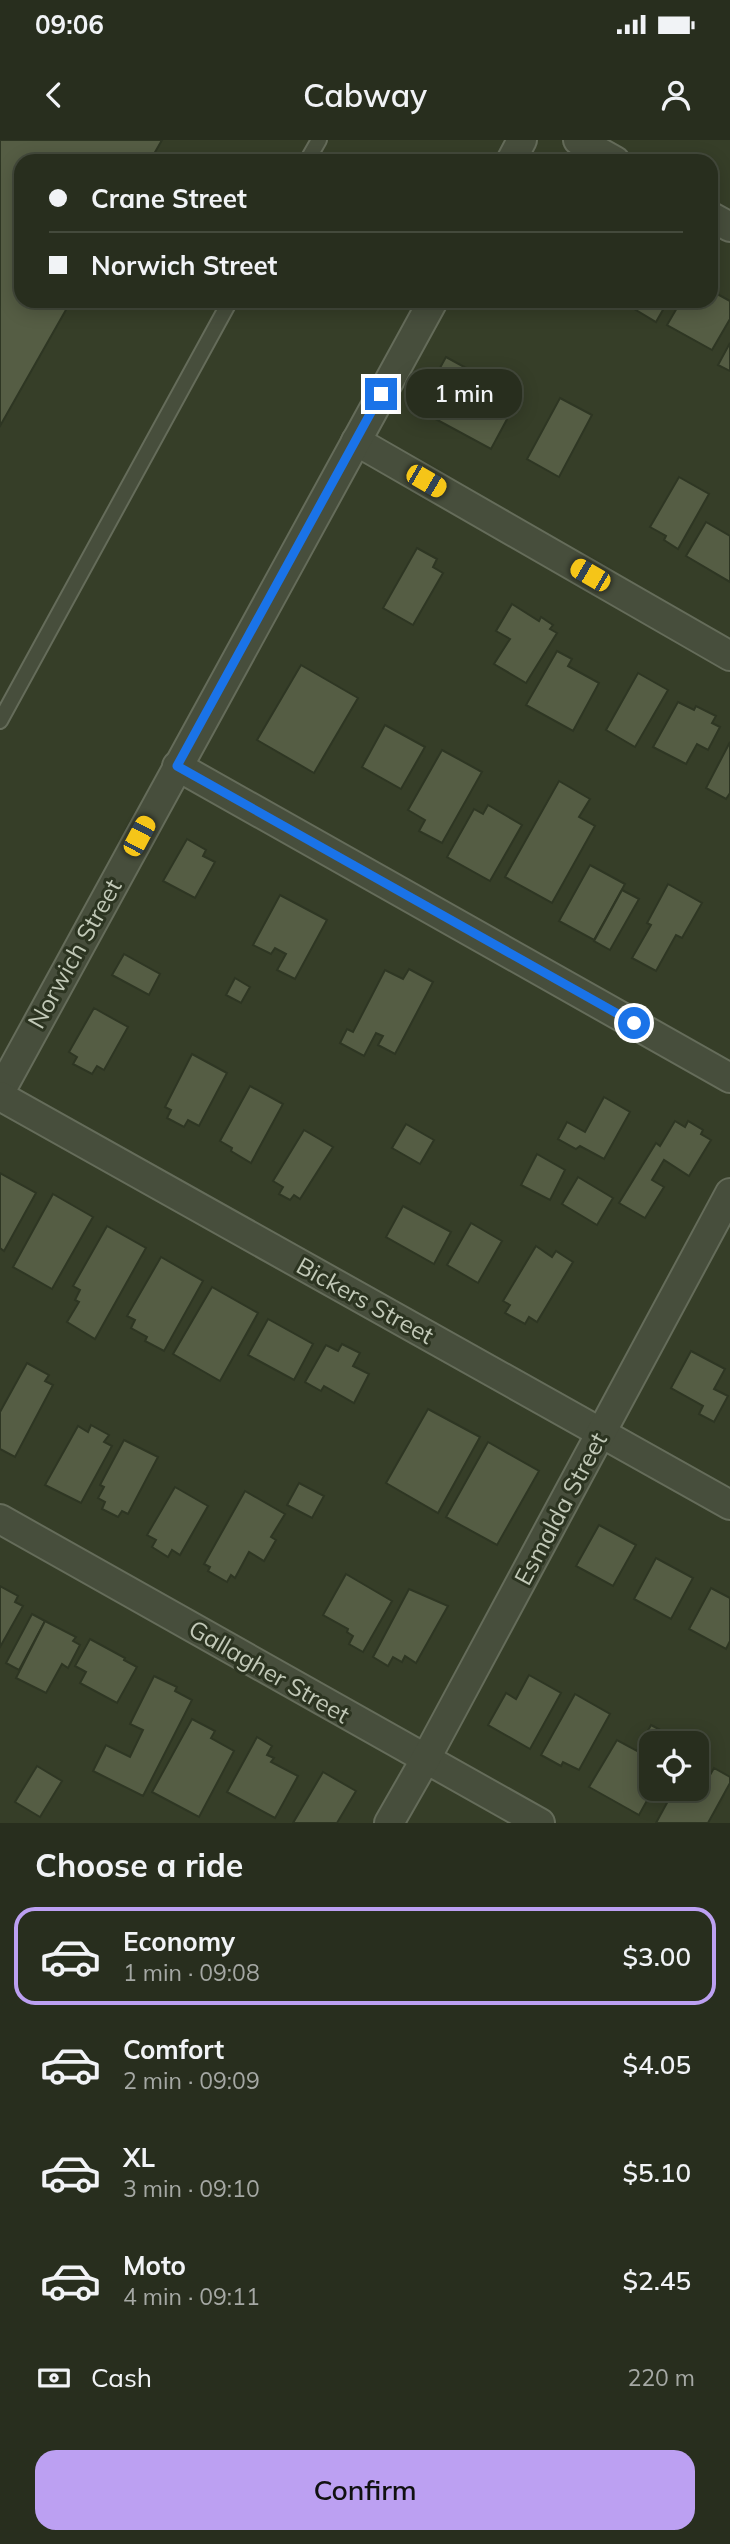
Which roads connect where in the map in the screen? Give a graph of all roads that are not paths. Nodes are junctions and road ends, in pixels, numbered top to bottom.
1 (578, 140) edge
2 (603, 154) edge
3 (226, 308) edge
4 (429, 308) edge
5 (356, 441) junction
6 (730, 656) edge
7 (0, 721) edge
8 (177, 766) junction
9 (730, 1078) edge
10 (0, 1094) edge
11 (730, 1193) edge
12 (602, 1433) junction
13 (730, 1505) edge
14 (0, 1519) edge
15 (425, 1760) junction
16 (389, 1823) edge
17 (540, 1823) edge

1 - 2 street
3 - 7 lane
4 - 5 street, Norwich Street
5 - 6 street
5 - 8 street, Norwich Street
8 - 9 street
8 - 10 street, Norwich Street
10 - 12 street, Bickers Street
11 - 12 street, Esmalda Street
12 - 13 street, Bickers Street
12 - 15 street, Esmalda Street
14 - 15 street, Gallagher Street
15 - 16 street, Esmalda Street
15 - 17 street, Gallagher Street

